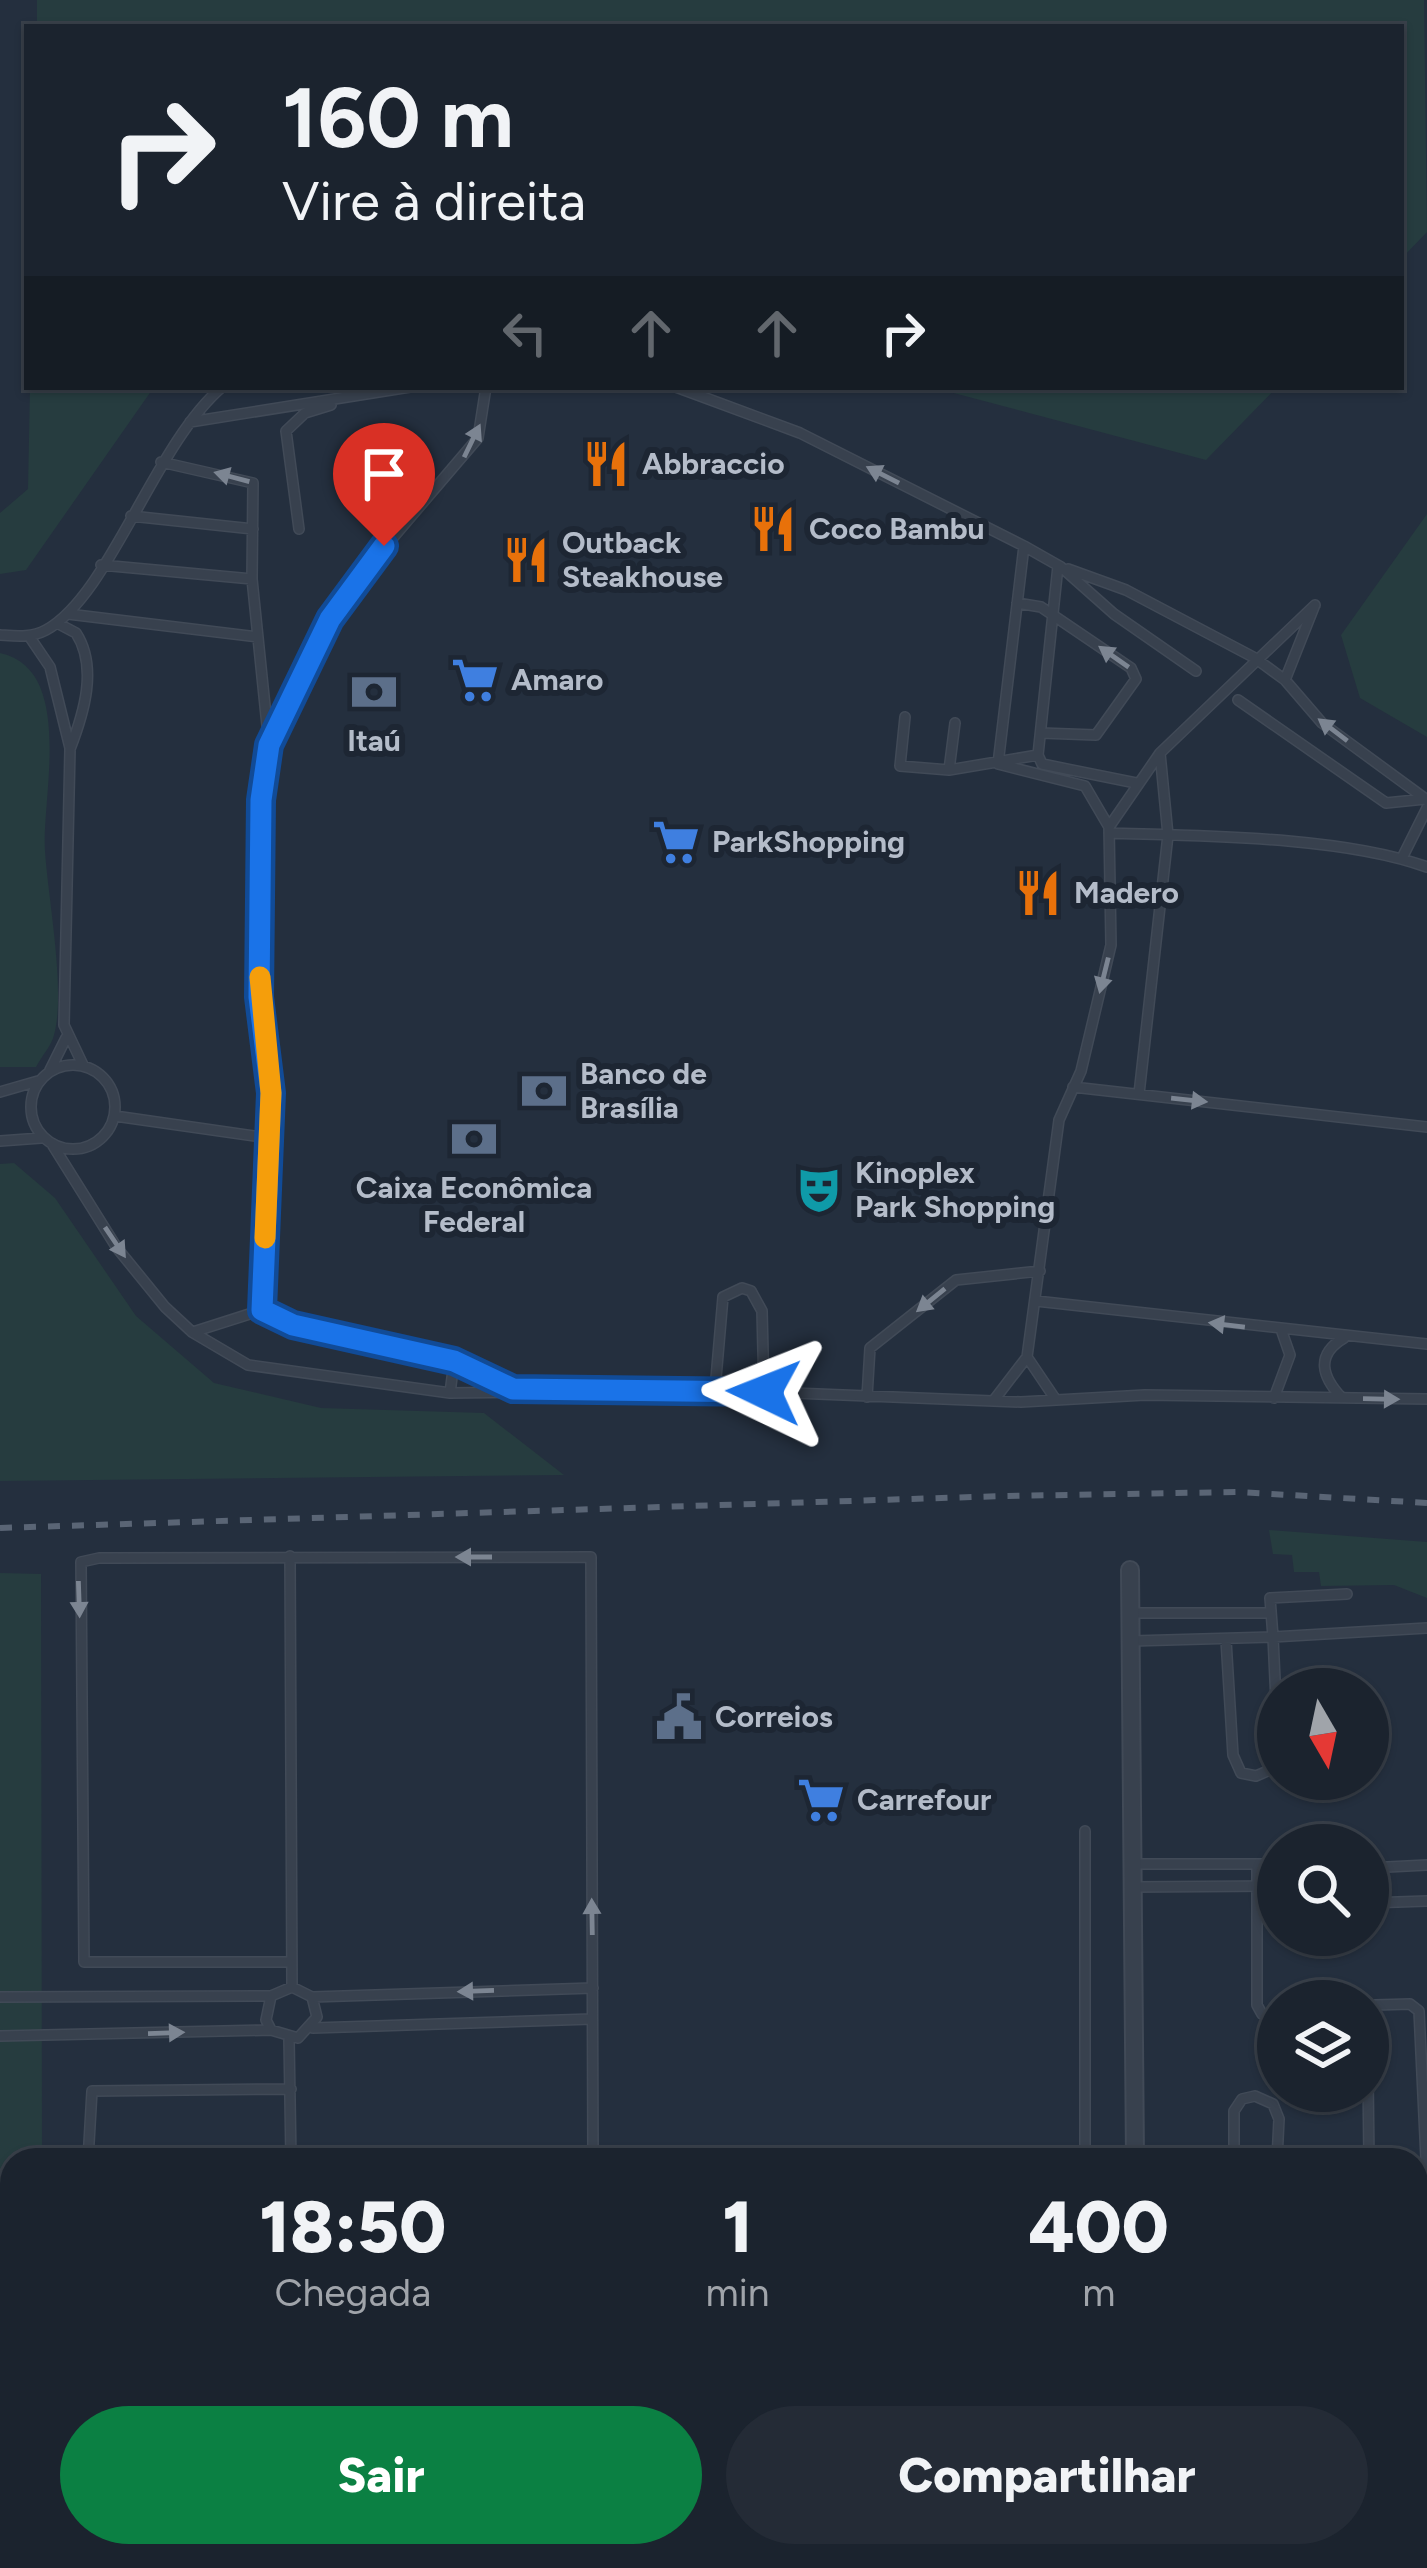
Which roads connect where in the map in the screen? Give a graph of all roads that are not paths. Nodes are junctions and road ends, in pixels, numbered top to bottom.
1 (219, 390) edge
2 (395, 390) edge
3 (483, 390) edge
4 (684, 390) edge
5 (342, 401) junction
6 (187, 423) junction
7 (161, 462) junction
8 (130, 516) junction
9 (253, 529) junction
10 (299, 530) dead end
11 (1024, 546) junction
12 (101, 565) junction
13 (1060, 566) junction
14 (252, 579) junction
15 (1017, 603) junction
16 (68, 614) junction
17 (1054, 615) junction
18 (57, 623) junction
19 (0, 635) edge
20 (29, 636) junction
21 (258, 637) junction
22 (1256, 658) junction
23 (1196, 671) dead end
24 (1285, 680) junction
25 (1238, 700) dead end
26 (905, 717) dead end
27 (955, 723) dead end
28 (1041, 733) junction
29 (269, 745) junction
30 (70, 748) junction
31 (1160, 753) junction
32 (1038, 755) junction
33 (998, 764) junction
34 (949, 770) junction
35 (1086, 780) junction
36 (1136, 782) junction
37 (1427, 802) edge
38 (1109, 830) junction
39 (1168, 835) junction
40 (1402, 858) junction
41 (1427, 867) edge
42 (66, 1037) junction
43 (83, 1065) junction
44 (49, 1071) junction
45 (38, 1081) junction
46 (1073, 1087) junction
47 (0, 1092) edge
48 (1139, 1094) junction
49 (115, 1116) junction
50 (1427, 1127) edge
51 (40, 1138) junction
52 (268, 1138) junction
53 (0, 1141) edge
54 (52, 1144) junction
55 (1040, 1271) junction
56 (1036, 1301) junction
57 (262, 1310) junction
58 (1282, 1331) junction
59 (192, 1332) junction
60 (1344, 1338) junction
61 (1427, 1344) edge
62 (1027, 1357) junction
63 (454, 1361) junction
64 (513, 1389) junction
65 (715, 1390) junction
66 (764, 1392) junction
67 (450, 1393) junction
68 (867, 1397) junction
69 (1054, 1397) junction
70 (1274, 1398) junction
71 (1342, 1398) junction
72 (1427, 1399) edge
73 (993, 1401) junction
74 (290, 1556) junction
75 (1130, 1570) dead end
76 (1347, 1594) dead end
77 (1131, 1613) junction
78 (1271, 1613) junction
79 (1427, 1628) edge
80 (1273, 1637) junction
81 (1226, 1640) junction
82 (1132, 1641) junction
83 (1085, 1831) dead end
84 (1132, 1864) junction
85 (1257, 1864) edge
86 (1427, 1865) edge
87 (1389, 1866) edge
88 (1257, 1886) edge
89 (1133, 1887) junction
90 (1427, 1901) edge
91 (1389, 1902) edge
92 (290, 1962) junction
93 (292, 1987) junction
94 (593, 1988) junction
95 (271, 1996) junction
96 (312, 1996) junction
97 (0, 1997) edge
98 (1389, 2005) edge
99 (592, 2019) junction
100 (313, 2028) junction
101 (272, 2030) junction
102 (0, 2036) edge
103 (289, 2039) junction
104 (291, 2089) junction
105 (1369, 2112) edge
106 (88, 2148) edge
107 (291, 2148) edge
108 (593, 2148) edge
109 (1085, 2148) edge
110 (1135, 2148) edge
111 (1234, 2148) edge
112 (1278, 2148) edge
113 (1370, 2148) edge
114 (1425, 2148) edge

1 - 6 lane
2 - 5 lane
29 -> 3 lane
11 -> 4 lane
5 - 6 lane
5 - 10 lane
6 - 7 lane
7 - 8 lane
9 -> 7 lane
8 - 9 lane
8 - 12 lane
9 - 14 lane
11 - 13 lane
11 - 15 lane
12 - 14 lane
12 - 16 lane
13 - 17 lane
13 - 22 lane
13 - 23 lane
14 - 21 lane
15 - 17 lane
15 - 33 lane
16 - 18 lane
16 - 21 lane
17 - 28 lane
28 -> 17 lane
18 - 20 lane
18 - 30 lane
19 - 20 lane
20 - 30 lane
21 - 29 lane
22 - 24 lane
22 - 24 lane
22 - 31 lane
37 -> 24 lane
25 - 37 lane
26 - 34 lane
27 - 34 lane
28 - 32 lane
29 - 52 lane
30 - 42 lane
31 - 36 lane
31 - 39 lane
32 - 33 lane
32 - 35 lane
33 - 34 lane
33 - 35 lane
35 - 36 lane
35 - 38 lane
36 - 38 lane
37 - 40 lane
38 - 39 lane
38 -> 46 lane
39 - 40 lane
39 - 48 lane
40 - 41 lane
42 - 43 lane
42 - 44 lane
43 - 44 lane
43 - 49 lane
44 - 45 lane
45 - 47 lane
45 - 51 lane
46 - 48 lane
46 - 55 lane
48 -> 50 lane
49 - 52 lane
49 - 54 lane
51 - 53 lane
51 - 54 lane
52 - 57 lane
54 -> 59 lane
55 - 56 lane
55 -> 68 lane
58 -> 56 lane
56 - 62 lane
57 - 59 lane
57 - 63 lane
58 - 60 lane
58 - 70 lane
59 - 67 lane
60 - 61 lane
60 - 71 lane
62 - 69 lane
62 - 73 lane
63 - 64 lane
63 - 67 lane
64 - 65 lane
64 - 67 lane
65 - 66 lane
65 - 66 lane
66 - 68 lane
68 - 73 lane
69 - 70 lane
69 - 73 lane
70 - 71 lane
71 -> 72 lane
74 - 92 lane
74 -> 92 lane
94 -> 74 lane
75 - 77 street
76 - 78 lane
77 - 78 lane
77 - 82 street
78 - 80 lane
79 - 80 lane
80 - 81 lane
80 - 81 lane
81 - 82 lane
82 - 84 street
83 - 109 lane
84 - 85 lane
84 - 89 street
86 - 87 lane
88 - 89 lane
89 - 110 street
90 - 91 lane
92 - 93 lane
93 - 95 lane
93 - 96 lane
94 -> 96 lane
94 - 99 lane
95 - 97 lane
95 - 101 lane
96 - 100 lane
98 - 114 lane
99 - 100 lane
99 - 108 lane
100 - 103 lane
102 -> 101 lane
101 - 103 lane
103 - 104 lane
104 - 106 lane
104 - 107 lane
105 - 113 lane
111 - 112 lane

